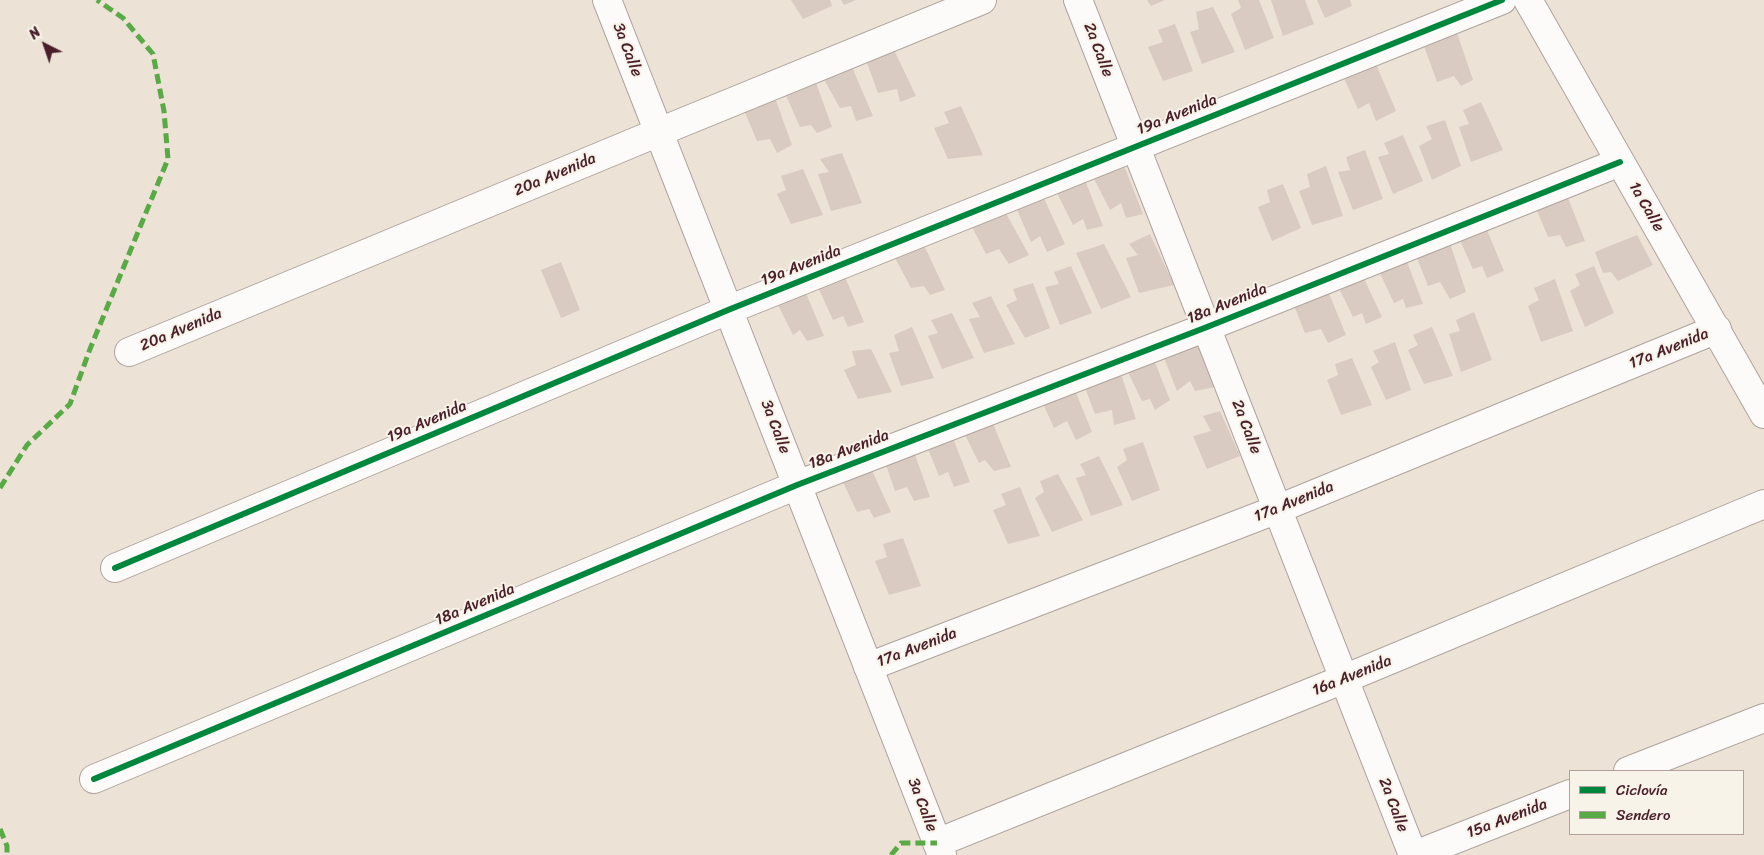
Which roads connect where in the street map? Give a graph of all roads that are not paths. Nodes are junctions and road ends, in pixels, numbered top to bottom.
1 (607, 0) edge
2 (982, 0) edge
3 (1078, 0) edge
4 (1502, 0) edge
5 (1528, 0) edge
6 (659, 132) junction
7 (1136, 146) junction
8 (1620, 162) junction
9 (728, 310) junction
10 (1207, 327) junction
11 (1717, 329) junction
12 (129, 352) dead end
13 (1764, 414) edge
14 (797, 485) junction
15 (1764, 504) edge
16 (1278, 509) junction
17 (115, 568) dead end
18 (868, 667) junction
19 (1344, 679) junction
20 (1764, 718) edge
21 (1631, 770) edge
22 (94, 779) dead end
23 (1569, 794) edge
24 (940, 849) edge
25 (1414, 855) edge

1 - 6 street, 3a Calle
2 - 6 street, 20a Avenida
3 - 7 street, 2a Calle
4 - 7 street, 19a Avenida
5 - 8 street, 1a Calle
6 - 9 street, 3a Calle
6 - 12 street, 20a Avenida
7 - 9 street, 19a Avenida
7 - 10 street, 2a Calle
8 - 10 street, 18a Avenida
8 - 11 street, 1a Calle
9 - 14 street, 3a Calle
9 - 17 street, 19a Avenida
10 - 14 street, 18a Avenida
10 - 16 street, 2a Calle
11 - 13 street, 1a Calle
11 - 16 street, 17a Avenida
14 - 18 street, 3a Calle
14 - 22 street, 18a Avenida
15 - 19 street, 16a Avenida
16 - 18 street, 17a Avenida
16 - 19 street, 2a Calle
18 - 24 street, 3a Calle
19 - 24 street, 16a Avenida
19 - 25 street, 2a Calle
20 - 21 street
23 - 25 street, 15a Avenida

